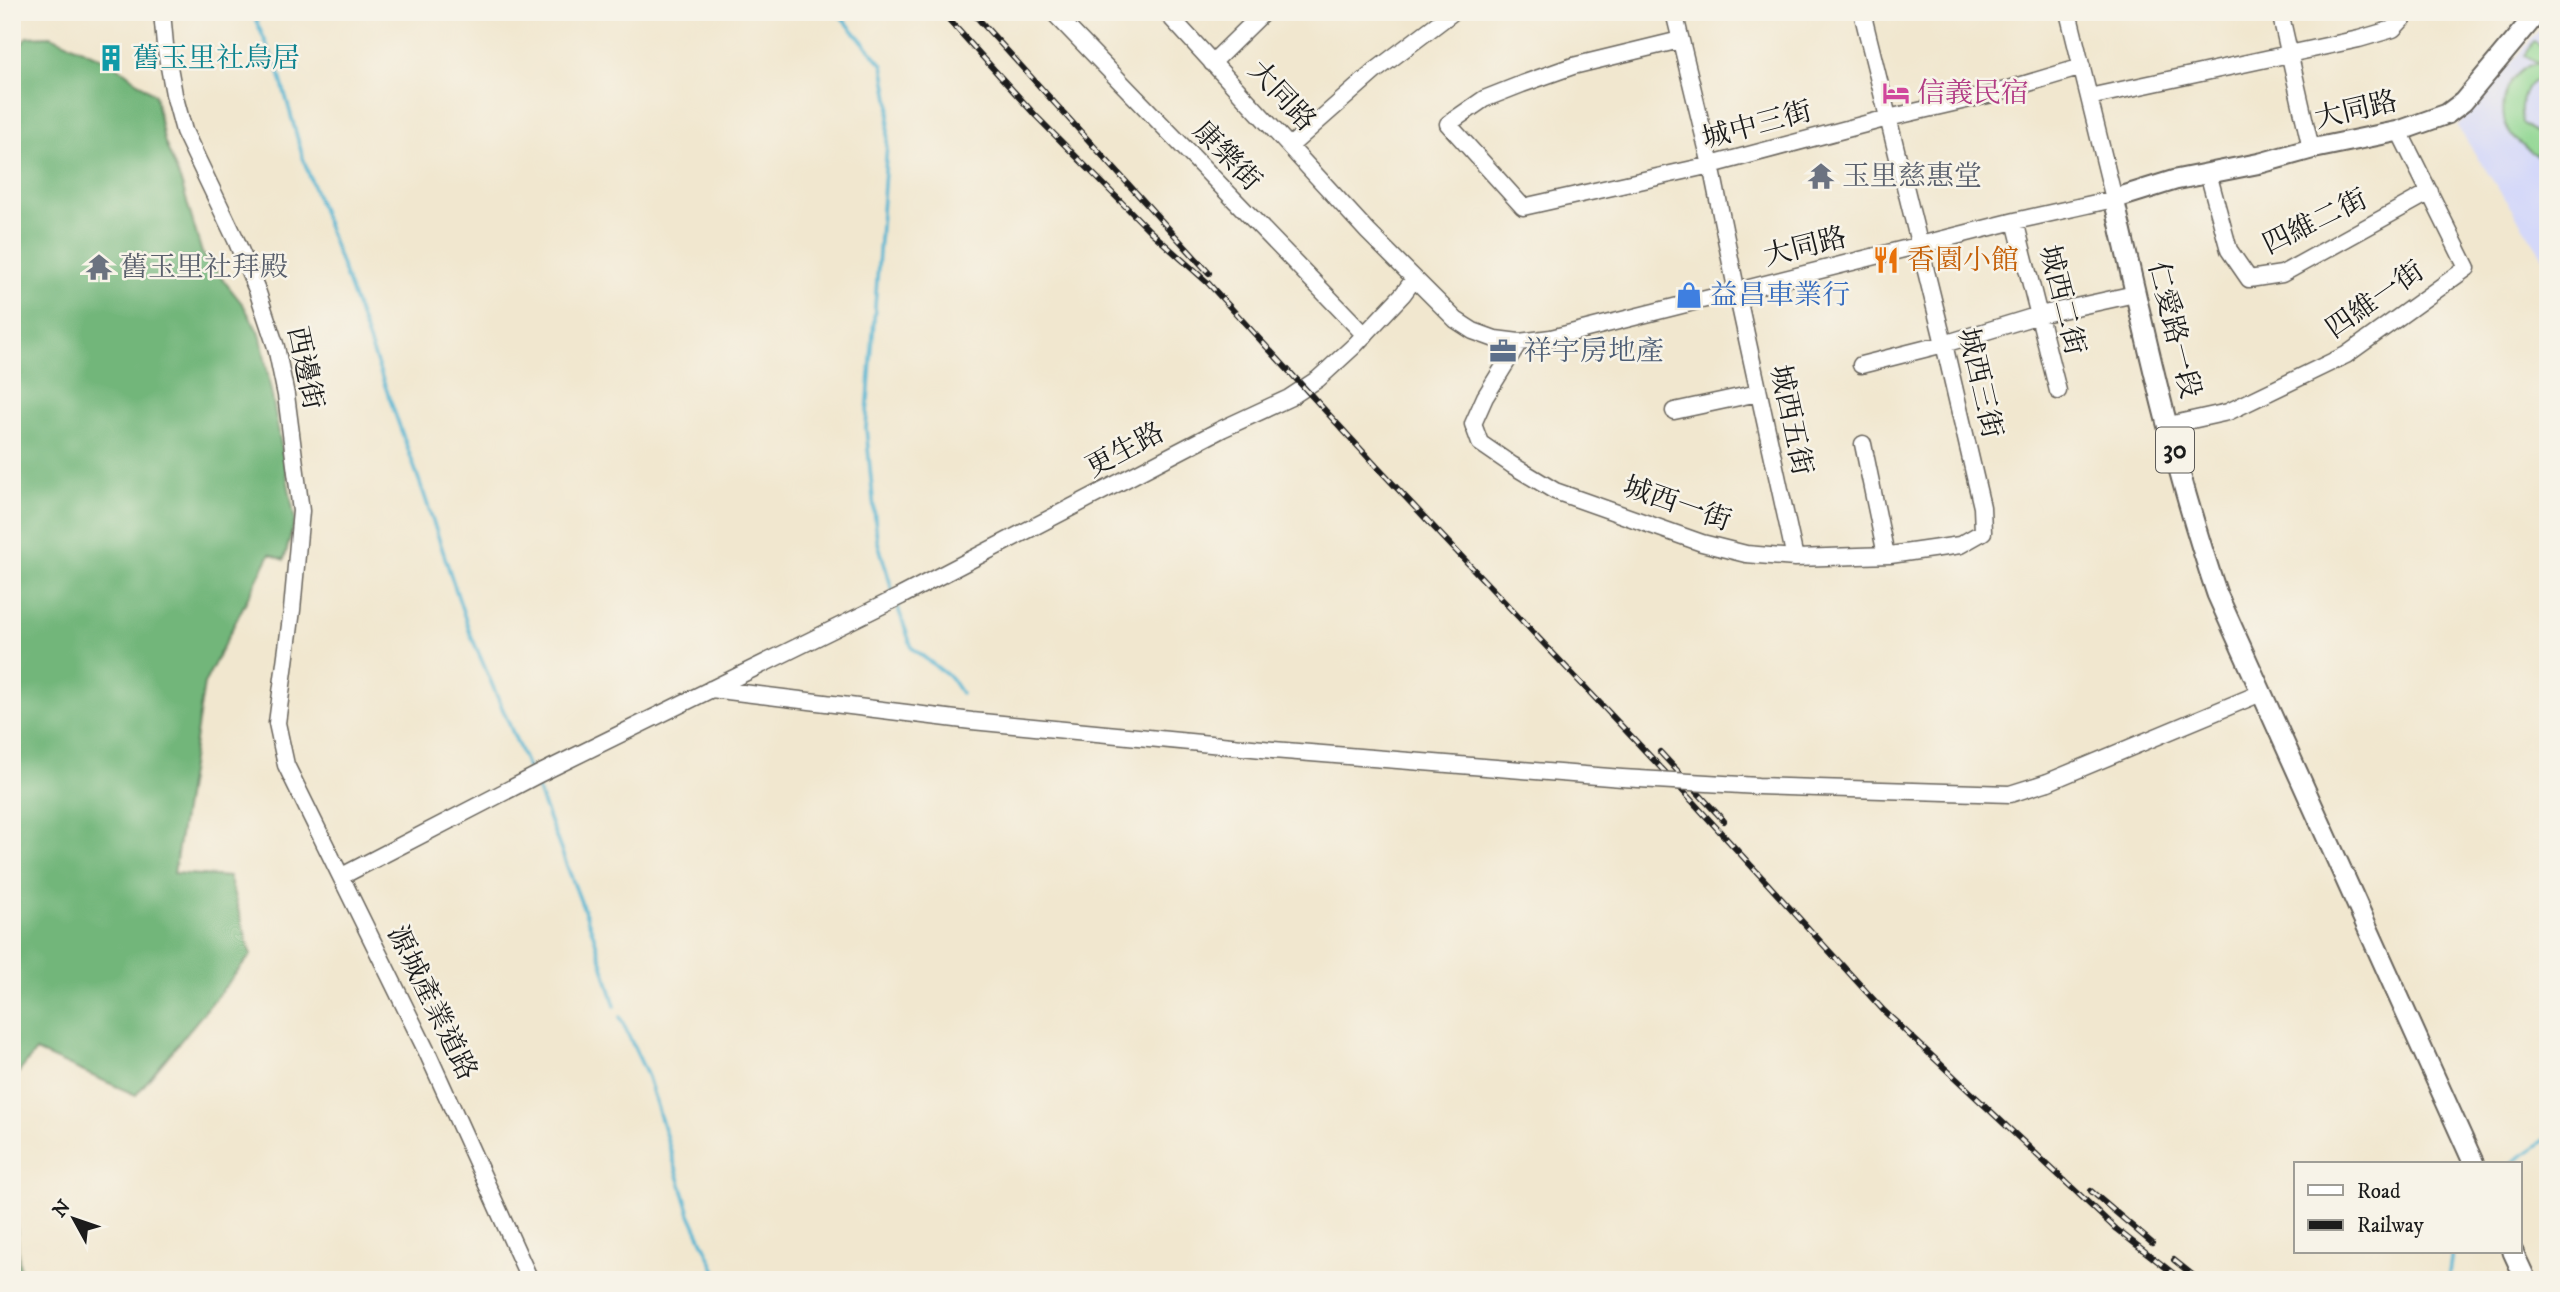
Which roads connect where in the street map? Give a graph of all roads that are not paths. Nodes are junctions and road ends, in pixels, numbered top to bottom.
1 (162, 12) edge
2 (1053, 12) edge
3 (1166, 12) edge
4 (1264, 12) edge
5 (1453, 12) edge
6 (1674, 12) edge
7 (1862, 12) edge
8 (2280, 12) edge
9 (2409, 12) edge
10 (2538, 12) edge
11 (2073, 13) edge
12 (1680, 40) junction
13 (2289, 54) junction
14 (1212, 63) junction
15 (2082, 67) junction
16 (2089, 97) junction
17 (1888, 118) junction
18 (2399, 131) junction
19 (1290, 146) junction
20 (2311, 149) junction
21 (1711, 165) junction
22 (2208, 173) junction
23 (2430, 192) junction
24 (2114, 199) junction
25 (2015, 221) junction
26 (1921, 246) junction
27 (1414, 279) junction
28 (1737, 293) junction
29 (2135, 294) junction
30 (2039, 315) junction
31 (1365, 335) junction
32 (1519, 342) junction
33 (1944, 344) junction
34 (1861, 365) dead end
35 (2058, 391) dead end
36 (1758, 393) junction
37 (1674, 411) dead end
38 (2169, 425) junction
39 (1863, 444) dead end
40 (1983, 532) joint
41 (1886, 555) junction
42 (1795, 558) junction
43 (710, 689) junction
44 (2261, 693) junction
45 (283, 751) joint
46 (342, 876) junction
47 (2471, 1159) edge
48 (2514, 1254) edge
49 (530, 1280) edge
50 (2526, 1280) edge

1 - 45 street, 西邊街
2 - 31 street, 康樂街
3 - 14 street, 大同路
4 - 14 street
5 - 19 street
6 - 12 street, 城西五街
7 - 17 street, 城西三街
8 - 13 street
9 - 13 street
10 - 18 main road, 大同路
11 - 15 street, 仁愛路一段
12 - 21 street, 城西五街
12 - 21 street, 城中三街
13 - 16 street
13 - 20 street
14 - 19 street, 大同路
15 - 16 street, 仁愛路一段
15 - 17 street, 城中三街
16 - 24 street, 仁愛路一段
17 - 21 street, 城中三街
17 - 26 street, 城西三街
18 - 20 main road, 大同路
18 - 23 street, 四維一街
19 - 27 street, 大同路
20 - 22 main road, 大同路
21 - 28 street, 城西五街
22 - 23 street, 四維二街
22 - 24 main road, 大同路
23 - 38 street, 四維一街
24 - 25 street, 大同路
24 - 29 main road, 仁愛路一段 / 30
25 - 26 street, 大同路
25 - 30 street, 城西二街
26 - 28 street, 大同路
26 - 33 street, 城西三街
27 - 31 street, 更生路
27 - 32 street, 大同路
28 - 32 street, 大同路
28 - 36 street, 城西五街
29 - 30 street
29 - 38 main road, 仁愛路一段 / 30
30 - 33 street
30 - 35 street, 城西二街
31 - 43 street, 更生路
32 - 42 street, 城西一街
33 - 34 street
33 - 40 street, 城西三街
36 - 37 street
36 - 42 street, 城西五街
38 - 44 main road, 仁愛路一段 / 30
39 - 41 street
40 - 41 street, 城西一街
41 - 42 street, 城西一街
43 - 44 street, bridge
43 - 46 street, 更生路
44 - 47 main road, 30
45 - 46 street, 源城產業道路
46 - 49 street, 源城產業道路
48 - 50 main road

